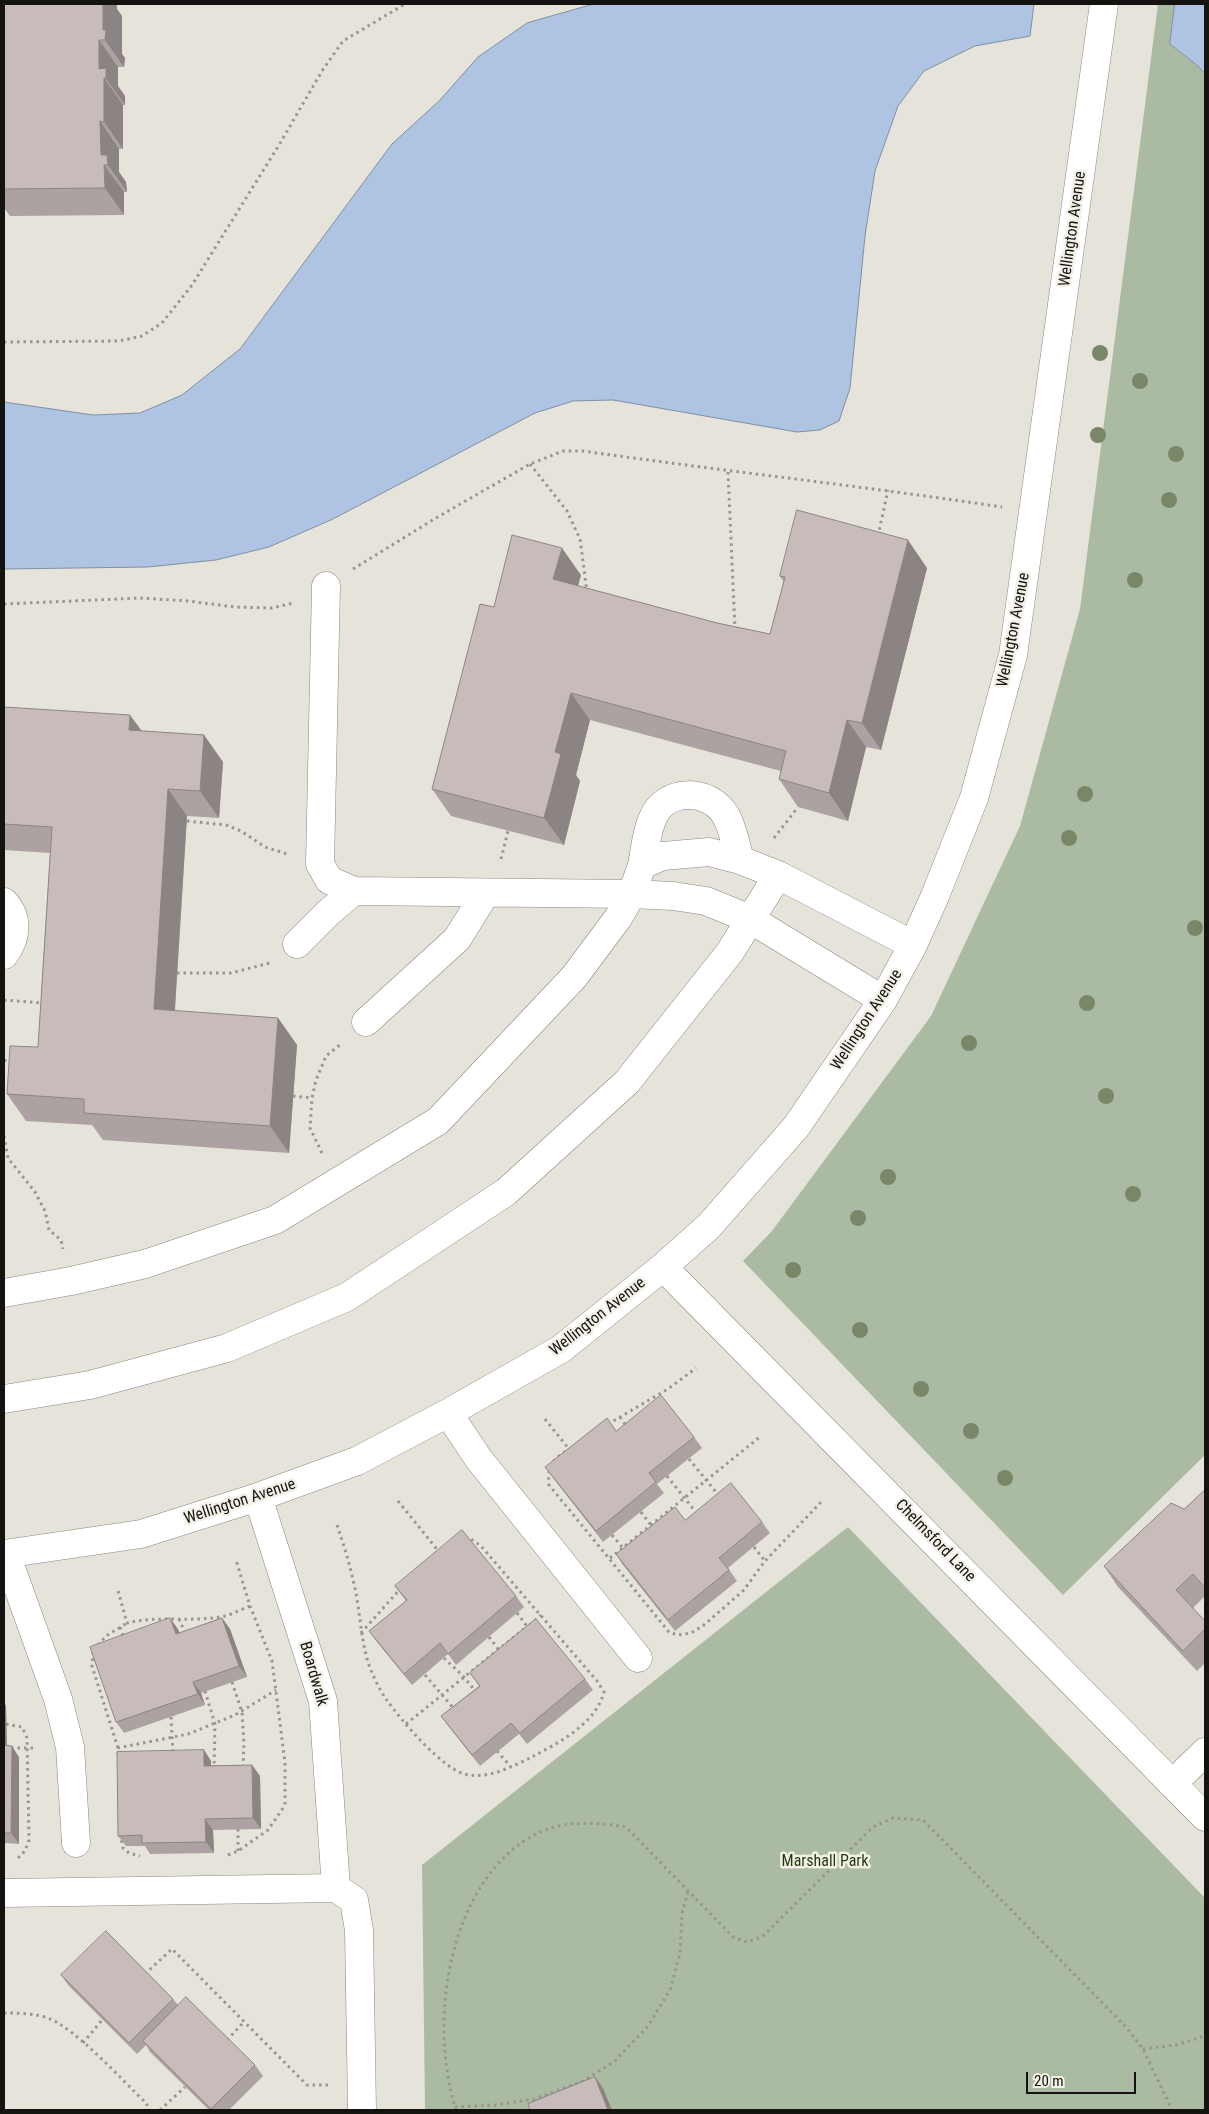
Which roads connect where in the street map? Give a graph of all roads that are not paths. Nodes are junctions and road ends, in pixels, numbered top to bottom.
1 (1104, 4) edge
2 (326, 586) road end
3 (740, 860) junction
4 (642, 865) junction
5 (778, 875) junction
6 (354, 890) junction
7 (485, 894) junction
8 (632, 894) junction
9 (4, 902) edge
10 (750, 919) junction
11 (297, 944) road end
12 (913, 945) junction
13 (4, 955) edge
14 (883, 1000) junction
15 (366, 1022) road end
16 (663, 1267) junction
17 (4, 1293) edge
18 (4, 1399) edge
19 (448, 1413) junction
20 (258, 1497) junction
21 (5, 1554) edge
22 (638, 1658) dead end
23 (1205, 1752) edge
24 (1172, 1784) junction
25 (1205, 1817) edge
26 (76, 1843) dead end
27 (336, 1888) junction
28 (4, 1893) edge
29 (361, 2098) edge

1 - 12 street, Wellington Avenue
2 - 6 street
3 - 4 street
3 - 4 street
3 - 5 street
4 - 8 street
5 - 10 street
5 - 12 street
6 - 7 street
6 - 11 street
7 - 8 street
7 - 15 street
8 - 10 street
8 - 17 street
9 - 13 street
10 - 14 street
10 - 18 street
12 - 14 street, Wellington Avenue
14 - 16 street, Wellington Avenue
16 - 19 street, Wellington Avenue
16 - 24 street, Chelmsford Lane
19 - 20 street, Wellington Avenue
19 - 22 street
20 - 21 street, Wellington Avenue
20 - 27 street, Boardwalk
21 - 26 street
23 - 24 street
24 - 25 street, Chelmsford Lane
27 - 28 street
27 - 29 street

